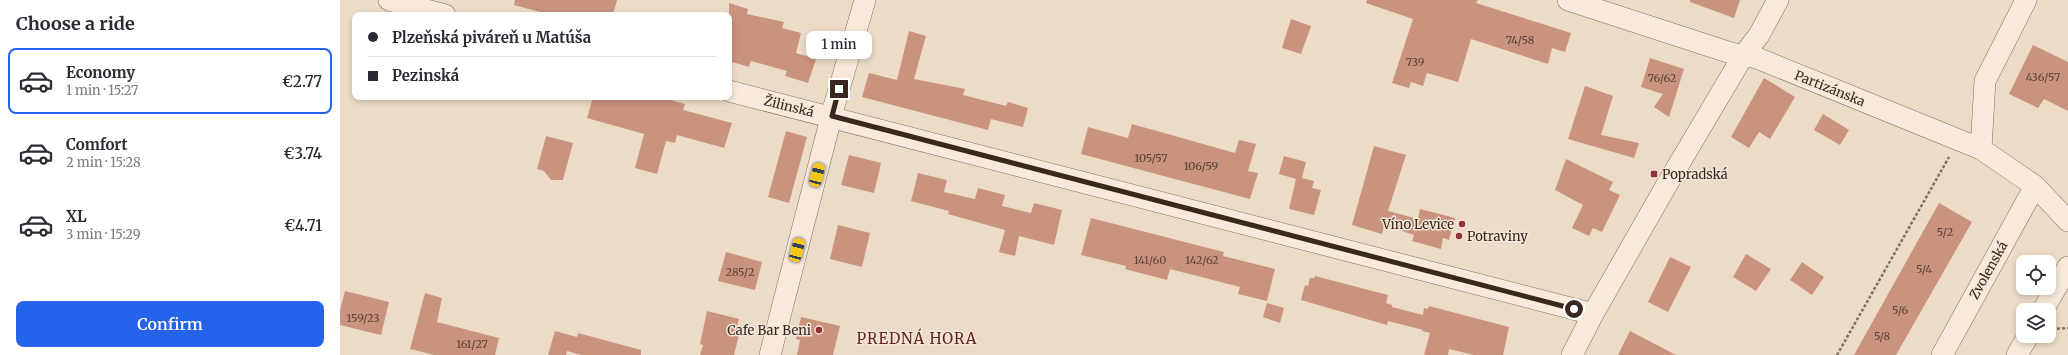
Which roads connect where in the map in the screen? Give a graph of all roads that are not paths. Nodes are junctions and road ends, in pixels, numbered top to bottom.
1 (389, 0) edge
2 (865, 0) edge
3 (1568, 0) edge
4 (1778, 0) edge
5 (2026, 0) edge
6 (434, 12) edge
7 (1743, 56) junction
8 (732, 92) edge
9 (832, 116) junction
10 (1981, 149) junction
11 (2035, 186) junction
12 (2068, 222) edge
13 (2068, 267) edge
14 (2047, 303) edge
15 (1593, 314) junction
16 (2024, 343) edge
17 (770, 355) edge
18 (1572, 355) edge
19 (1942, 355) edge
20 (2017, 355) edge

1 - 6 street
2 - 9 street
3 - 7 street, Partizánska
4 - 7 street
5 - 10 street
7 - 10 street, Partizánska
7 - 15 street
8 - 9 street, Žilinská
9 - 15 street, Žilinská
9 - 17 street
10 - 11 street, Partizánska
11 - 12 street, Partizánska
11 - 19 street, Zvolenská
13 - 14 street
15 - 18 street
16 - 20 street

